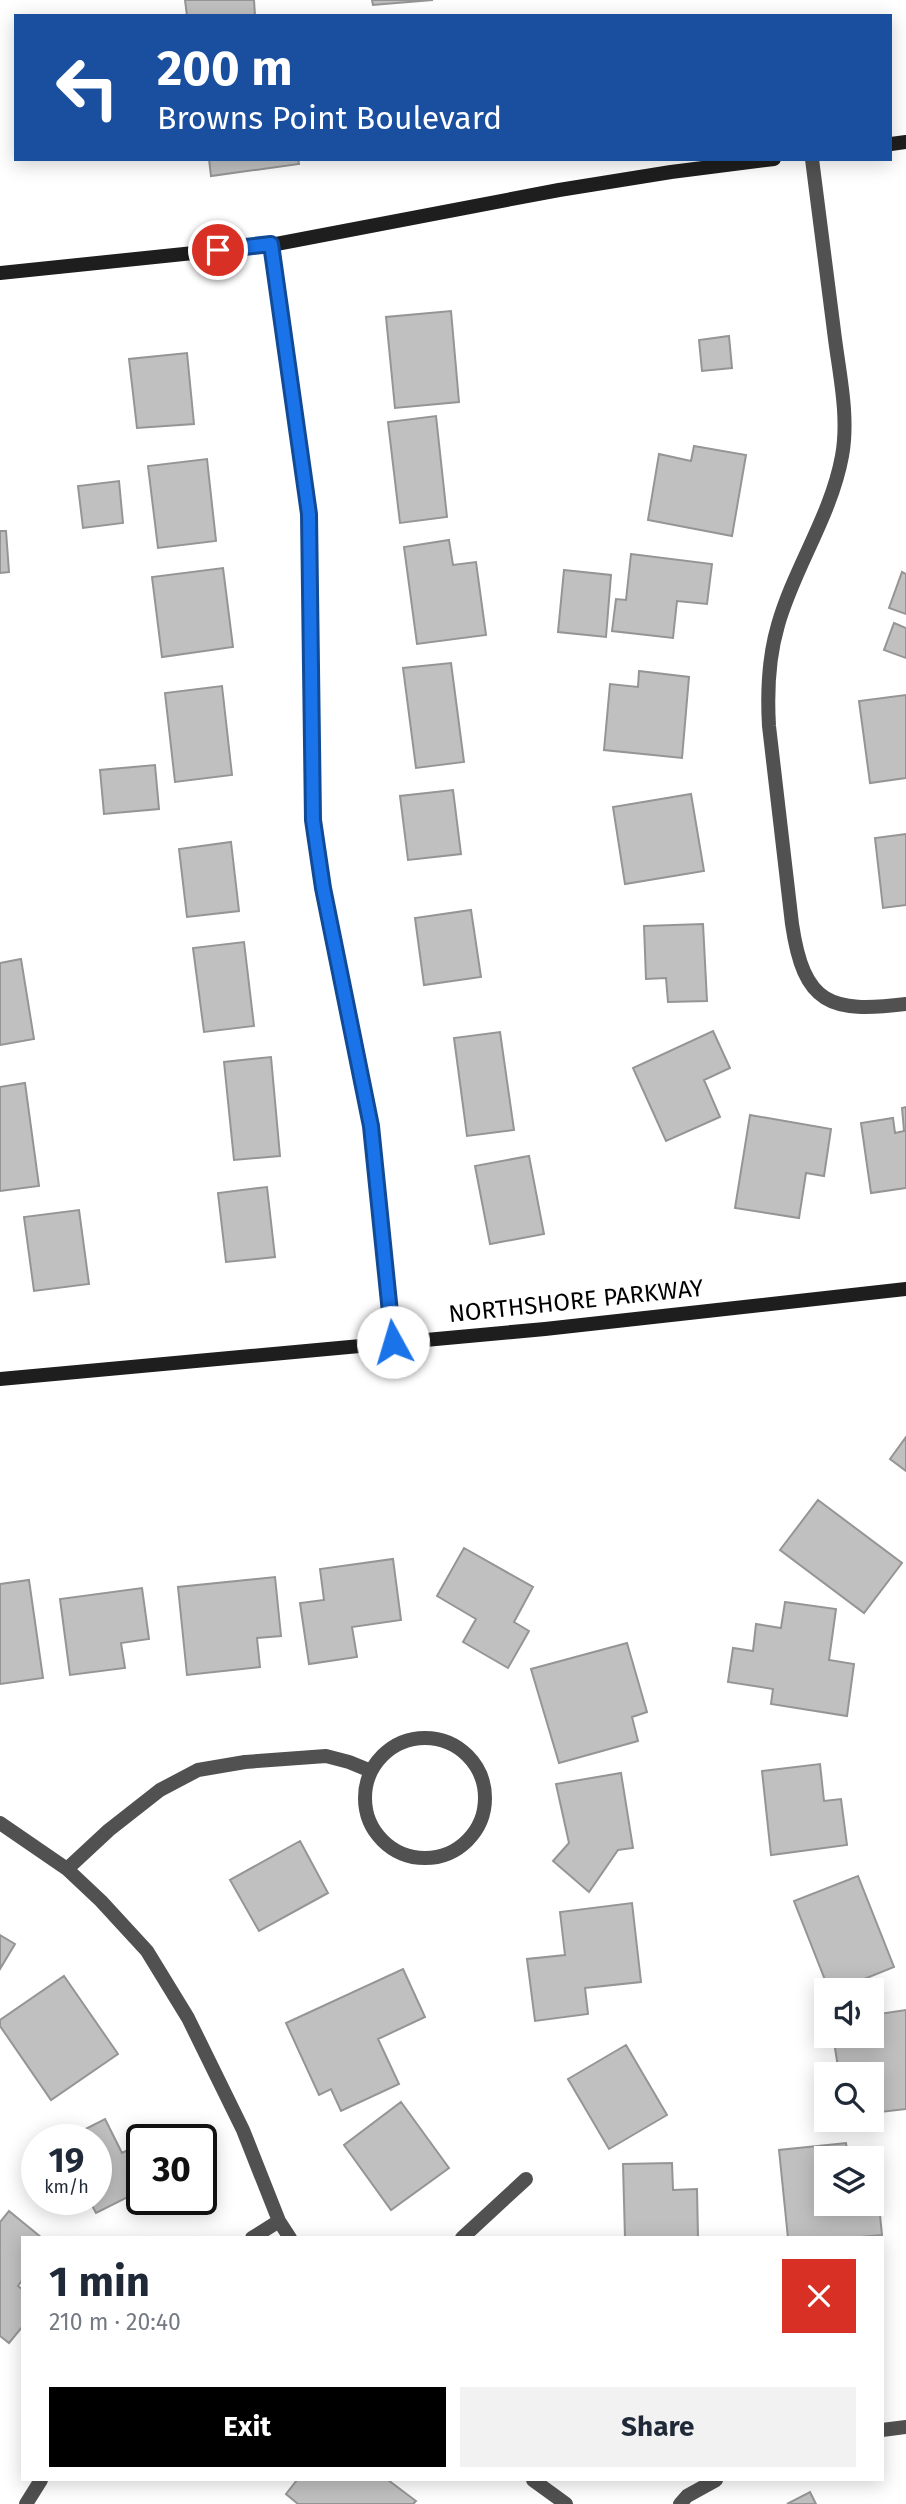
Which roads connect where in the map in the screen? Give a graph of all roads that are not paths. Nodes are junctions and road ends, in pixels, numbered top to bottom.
1 (758, 161) edge
2 (812, 161) edge
3 (271, 244) junction
4 (0, 273) edge
5 (906, 1003) edge
6 (906, 1289) edge
7 (393, 1342) junction
8 (0, 1379) edge
9 (371, 1770) junction
10 (0, 1823) edge
11 (67, 1869) junction
12 (526, 2179) dead end
13 (279, 2221) junction
14 (255, 2236) edge
15 (289, 2236) edge
16 (464, 2236) edge
17 (906, 2427) edge
18 (884, 2430) edge
19 (40, 2481) edge
20 (534, 2481) edge
21 (714, 2481) edge
22 (26, 2504) edge
23 (566, 2504) edge
24 (680, 2504) edge

1 - 3 street
2 - 5 street
3 - 4 street
3 - 7 street
6 - 7 street, NORTHSHORE PARKWAY
7 - 8 street, NORTHSHORE PARKWAY
9 - 9 street
9 - 11 street
10 - 11 street
11 - 13 street
12 - 16 street
13 - 14 street
13 - 15 street
17 - 18 street
19 - 22 street
20 - 23 street
21 - 24 street

